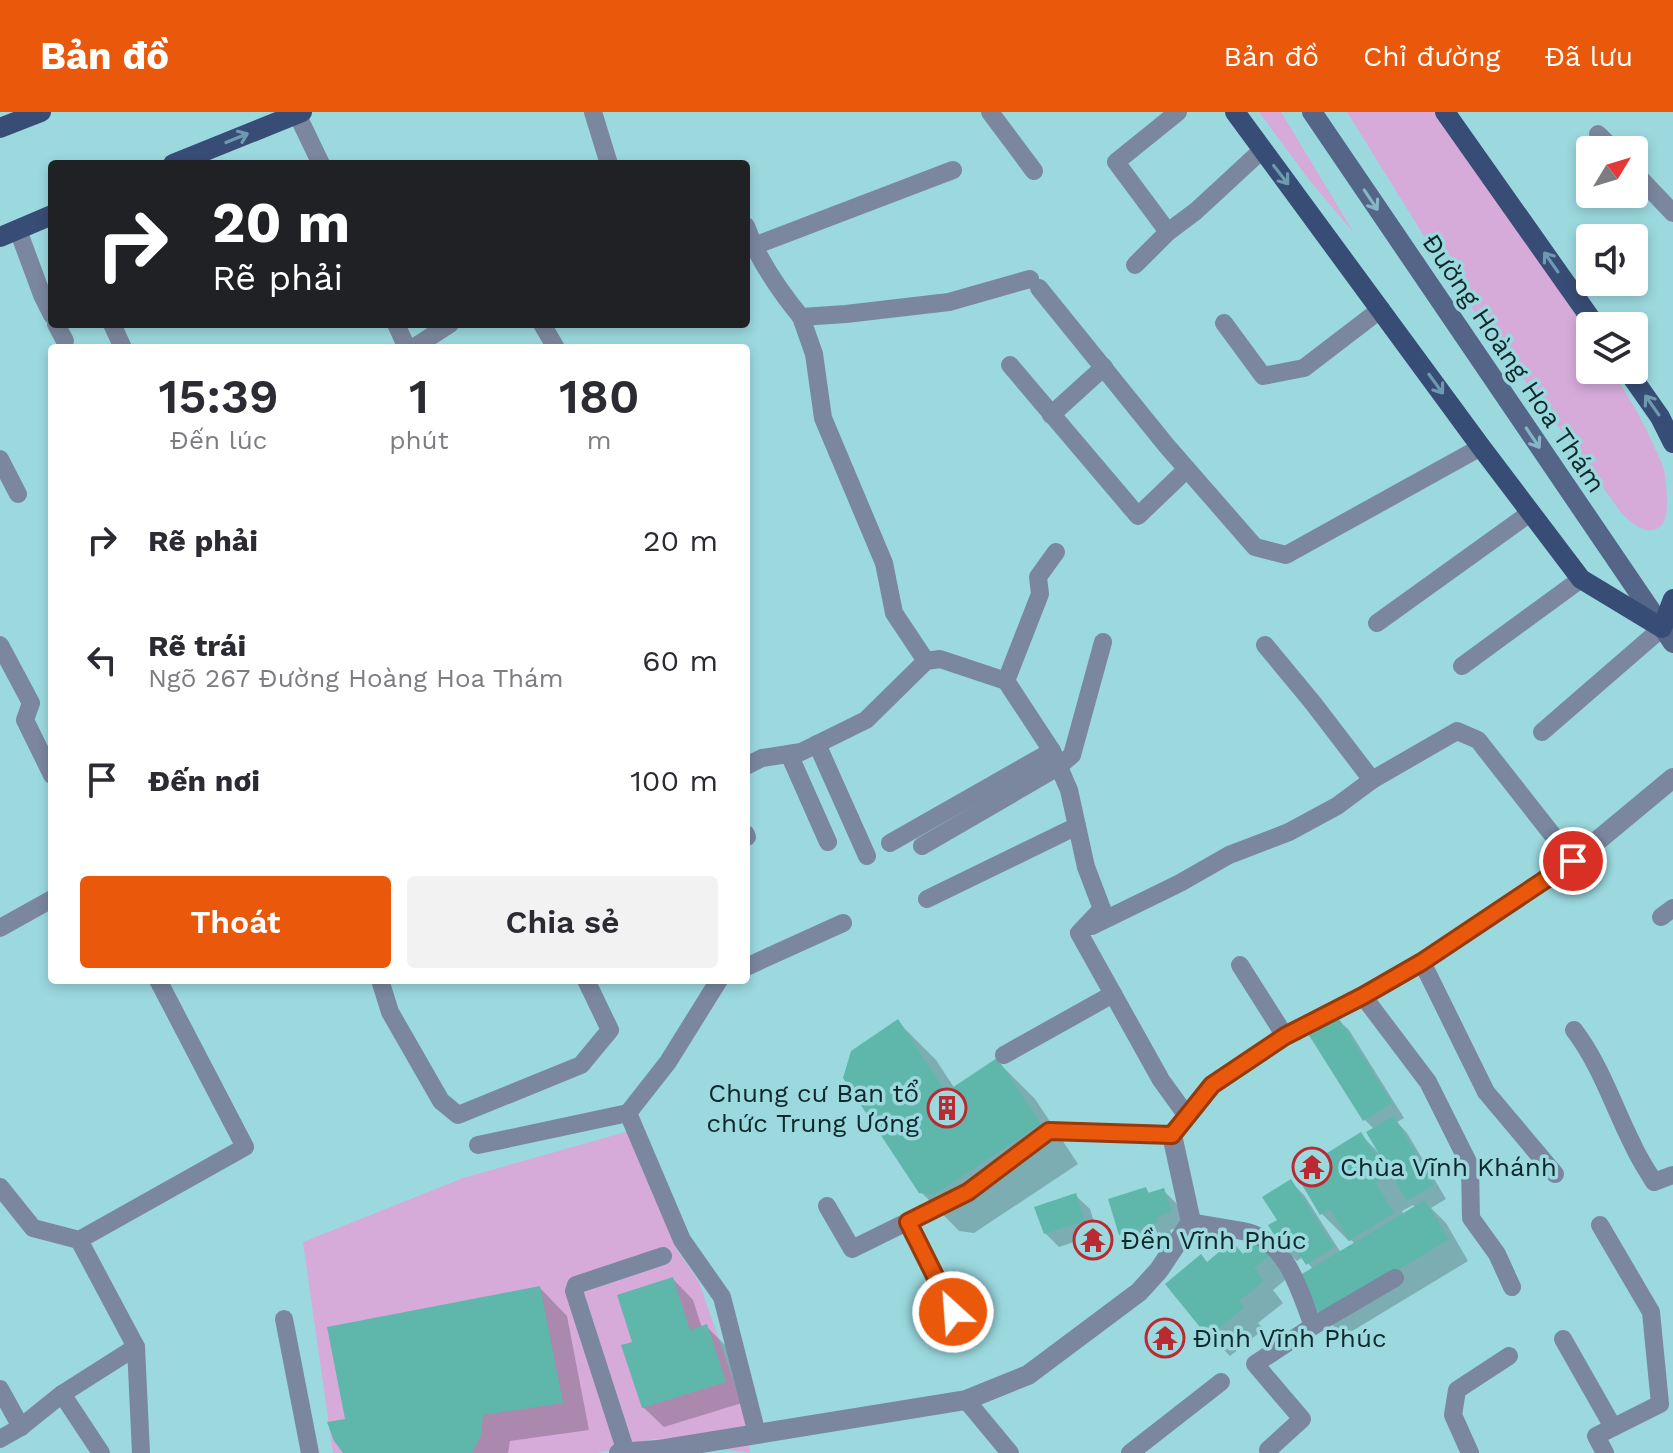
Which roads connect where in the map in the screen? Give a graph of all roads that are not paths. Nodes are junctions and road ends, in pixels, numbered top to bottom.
1 (41, 112) edge
2 (593, 112) edge
3 (990, 112) edge
4 (1178, 112) edge
5 (1235, 112) edge
6 (1312, 112) edge
7 (1445, 112) edge
8 (300, 113) edge
9 (0, 128) edge
10 (1262, 150) junction
11 (183, 160) edge
12 (319, 160) edge
13 (608, 160) edge
14 (953, 170) dead end
15 (1034, 171) dead end
16 (1648, 187) edge
17 (1673, 213) edge
18 (48, 217) edge
19 (1168, 232) junction
20 (9, 233) edge
21 (750, 236) edge
22 (754, 246) junction
23 (1135, 265) dead end
24 (48, 307) edge
25 (1381, 309) junction
26 (1586, 312) edge
27 (801, 317) junction
28 (1224, 323) dead end
29 (443, 328) edge
30 (417, 344) edge
31 (1010, 365) dead end
32 (1104, 367) junction
33 (1637, 384) edge
34 (1051, 415) junction
35 (1673, 443) edge
36 (1481, 447) junction
37 (0, 459) edge
38 (1187, 469) junction
39 (18, 494) dead end
40 (1530, 513) junction
41 (1056, 552) dead end
42 (1581, 579) junction
43 (1673, 599) edge
44 (1377, 623) dead end
45 (1669, 629) edge
46 (1103, 642) dead end
47 (0, 645) edge
48 (1265, 645) dead end
49 (926, 661) junction
50 (1462, 666) dead end
51 (1006, 681) junction
52 (1542, 732) dead end
53 (817, 744) junction
54 (789, 754) junction
55 (1055, 759) junction
56 (750, 764) edge
57 (48, 767) edge
58 (1673, 778) edge
59 (1372, 780) junction
60 (1077, 826) junction
61 (828, 842) dead end
62 (890, 843) dead end
63 (922, 846) dead end
64 (867, 856) dead end
65 (1573, 861) junction
66 (927, 899) dead end
67 (48, 901) edge
68 (843, 923) dead end
69 (0, 928) edge
70 (1079, 933) junction
71 (1422, 962) junction
72 (750, 965) edge
73 (1240, 965) dead end
74 (160, 984) edge
75 (381, 984) edge
76 (588, 984) edge
77 (717, 984) edge
78 (1113, 994) junction
79 (1363, 996) junction
80 (1574, 1030) dead end
81 (1285, 1036) junction
82 (1004, 1055) dead end
83 (628, 1113) junction
84 (1187, 1116) junction
85 (1172, 1135) junction
86 (478, 1145) dead end
87 (1555, 1174) dead end
88 (1673, 1175) edge
89 (1, 1190) edge
90 (827, 1206) dead end
91 (908, 1222) junction
92 (1191, 1222) junction
93 (1600, 1225) dead end
94 (79, 1240) junction
95 (663, 1256) dead end
96 (1395, 1278) dead end
97 (1512, 1287) dead end
98 (953, 1312) dead end
99 (284, 1319) dead end
100 (1313, 1326) junction
101 (1563, 1339) dead end
102 (136, 1347) junction
103 (1509, 1356) dead end
104 (1221, 1382) dead end
105 (0, 1389) edge
106 (62, 1394) junction
107 (966, 1400) junction
108 (21, 1427) junction
109 (1613, 1427) junction
110 (757, 1434) junction
111 (0, 1439) edge
112 (659, 1451) edge
113 (622, 1452) edge
114 (101, 1453) edge
115 (141, 1453) edge
116 (310, 1453) edge
117 (1010, 1453) edge
118 (1130, 1453) edge
119 (1270, 1453) edge
120 (1470, 1453) edge
121 (1605, 1453) edge

1 - 9 main road
2 - 13 lane
3 - 15 lane
4 - 19 lane
5 - 10 main road
6 -> 45 main road, Đường Hoàng Hoa Thám
26 -> 7 main road
11 -> 8 main road
8 - 12 lane
10 - 19 lane
10 -> 25 main road
14 - 22 lane
16 - 17 lane
18 - 20 main road
19 - 23 lane
20 - 24 lane
21 - 22 lane
22 - 27 lane
25 - 28 lane
25 -> 36 main road
27 - 32 lane
27 - 49 lane
29 - 30 lane
31 - 34 lane
32 - 34 lane
32 - 38 lane
35 -> 33 main road
34 - 38 lane
36 - 38 lane
36 - 40 main road
37 - 39 lane
40 - 42 main road
40 - 44 lane
41 - 51 lane
42 - 45 main road
42 - 50 lane
43 - 45 main road
45 - 52 lane
46 - 55 lane
47 - 57 lane
48 - 59 lane
49 - 51 lane
49 - 53 lane
51 - 55 lane
53 - 54 lane
53 - 64 lane
54 - 56 lane
54 - 61 lane
55 - 60 lane
55 - 62 lane
55 - 63 lane
58 - 65 street
59 - 65 lane
59 - 70 lane
60 - 66 lane
60 - 70 lane
65 - 71 street
67 - 69 lane
68 - 72 lane
70 - 78 lane
71 - 79 street
71 - 87 lane
73 - 81 lane
74 - 94 lane
75 - 76 lane
77 - 83 lane
78 - 82 lane
78 - 84 lane
79 - 81 street
79 - 97 lane
80 - 88 lane
81 - 84 street
83 - 86 lane
83 - 110 lane
84 - 85 street
85 - 91 lane
85 - 92 street
89 - 94 lane
90 - 91 lane
91 - 98 lane
92 - 100 lane
92 - 107 street
93 - 109 lane
94 - 102 lane
95 - 113 lane
96 - 100 lane
99 - 116 lane
100 - 119 lane
101 - 109 lane
102 - 106 lane
102 - 115 lane
103 - 120 lane
104 - 118 lane
105 - 108 lane
106 - 108 lane
106 - 114 lane
107 - 110 street
107 - 117 lane
108 - 111 lane
109 - 121 lane
110 - 112 street
112 - 113 street

